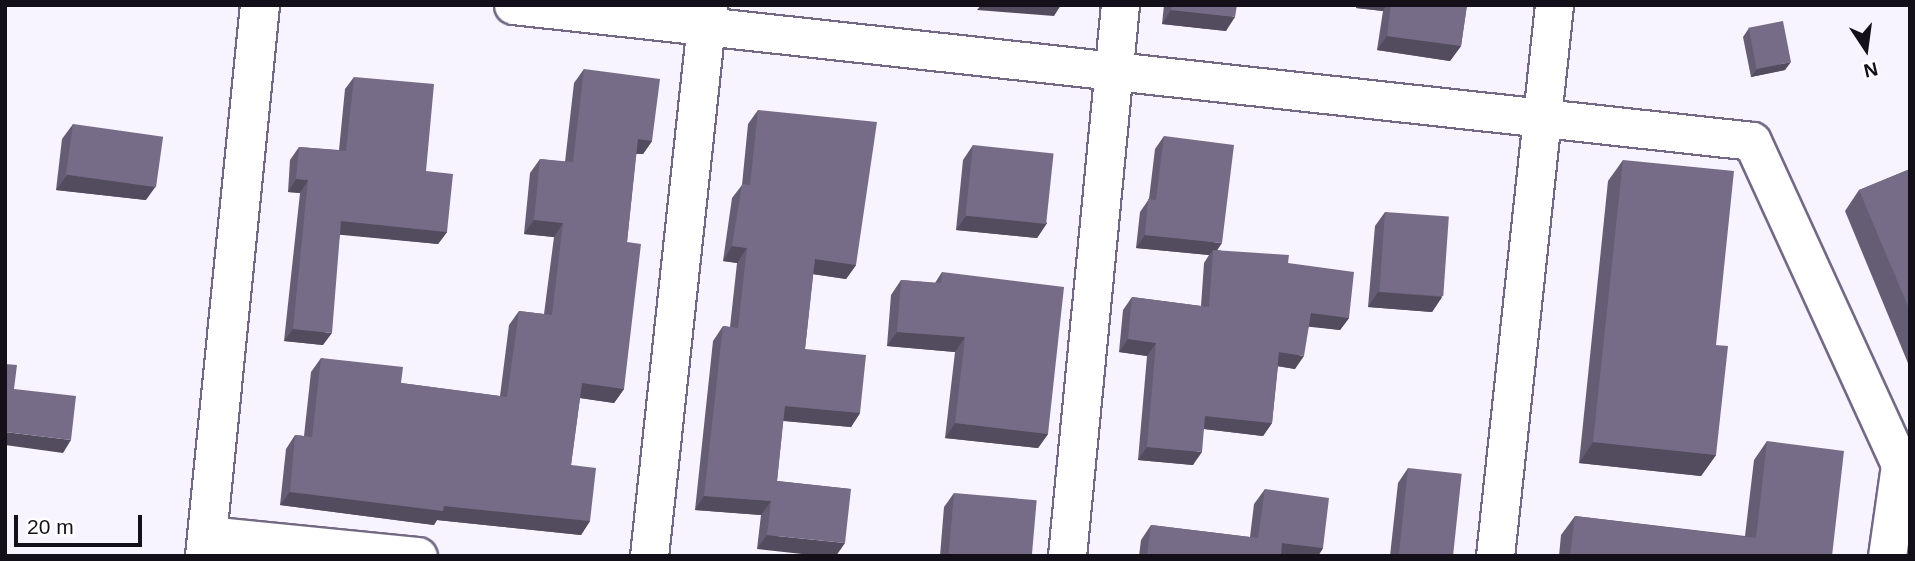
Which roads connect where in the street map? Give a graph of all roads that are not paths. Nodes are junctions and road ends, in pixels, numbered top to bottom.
1 (260, 5) edge
2 (513, 5) edge
3 (1120, 5) edge
4 (1554, 5) edge
5 (707, 16) edge
6 (1113, 69) junction
7 (1543, 117) junction
8 (206, 545) edge
9 (418, 556) edge
10 (649, 556) edge
11 (1067, 556) edge
12 (1495, 556) edge
13 (1887, 556) edge

1 - 8 street
2 - 5 street
3 - 6 street
4 - 7 street
5 - 6 street
5 - 10 street
6 - 7 street
6 - 11 street
7 - 12 street
7 - 13 street
8 - 9 street

